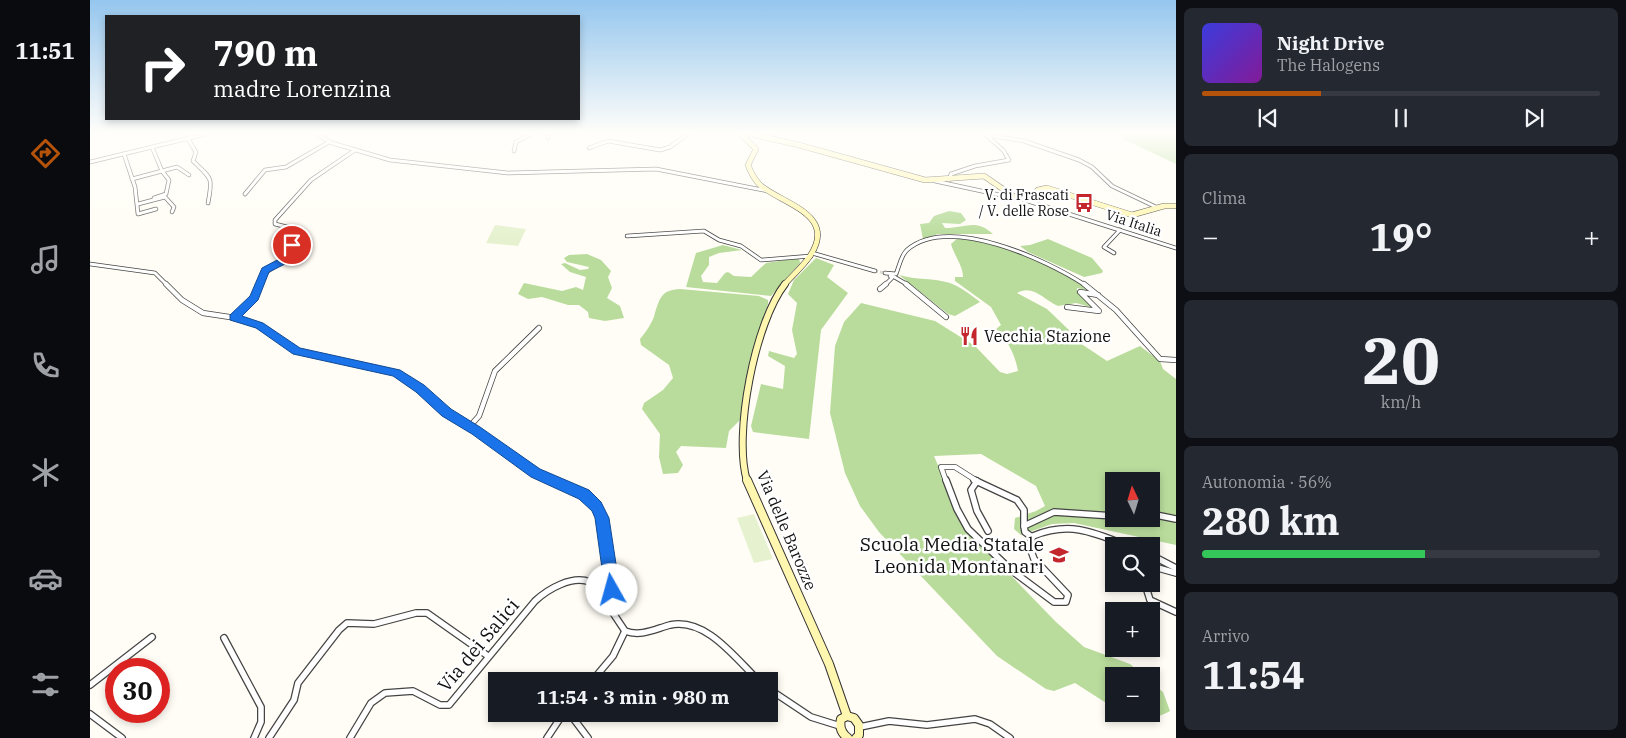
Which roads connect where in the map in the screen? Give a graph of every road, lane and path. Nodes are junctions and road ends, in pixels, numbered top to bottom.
1 (129, 168) edge
2 (161, 168) edge
3 (173, 168) edge
4 (180, 168) edge
5 (201, 168) edge
6 (275, 168) edge
7 (327, 168) edge
8 (465, 168) edge
9 (749, 168) edge
10 (879, 168) edge
11 (966, 168) edge
12 (1094, 168) edge
13 (162, 172) junction
14 (189, 175) dead end
15 (132, 179) junction
16 (949, 180) junction
17 (935, 181) junction
18 (770, 192) junction
19 (245, 194) dead end
20 (154, 198) dead end
21 (1015, 198) junction
22 (1028, 201) junction
23 (208, 202) dead end
24 (138, 204) junction
25 (1176, 206) edge
26 (1158, 208) junction
27 (156, 209) dead end
28 (172, 212) dead end
29 (138, 214) junction
30 (134, 217) dead end
31 (1120, 230) junction
32 (627, 236) dead end
33 (1176, 248) edge
34 (1114, 253) dead end
35 (812, 254) junction
36 (90, 264) edge
37 (875, 271) tunnel mouth
38 (887, 274) junction
39 (880, 290) dead end
40 (1100, 295) junction
41 (1067, 306) dead end
42 (946, 317) dead end
43 (234, 318) junction
44 (539, 328) dead end
45 (1176, 360) edge
46 (470, 426) junction
47 (977, 481) junction
48 (1105, 515) edge
49 (1160, 516) edge
50 (1176, 519) edge
51 (1024, 526) junction
52 (988, 531) dead end
53 (1032, 537) junction
54 (1105, 537) edge
55 (1160, 560) edge
56 (1176, 568) edge
57 (1160, 569) edge
58 (1176, 573) edge
59 (1144, 592) edge
60 (612, 600) junction
61 (1176, 612) edge
62 (625, 631) junction
63 (152, 637) dead end
64 (224, 638) dead end
65 (488, 656) junction
66 (600, 672) edge
67 (750, 672) edge
68 (90, 685) edge
69 (778, 696) edge
70 (90, 714) edge
71 (851, 717) junction
72 (558, 722) edge
73 (576, 722) edge
74 (840, 726) junction
75 (859, 734) edge
76 (122, 738) edge
77 (254, 738) edge
78 (269, 738) edge
79 (350, 738) edge
80 (547, 738) edge
81 (588, 738) edge
82 (848, 738) edge
83 (1010, 738) edge

1 - 15 street
2 - 13 street
3 - 13 street
4 - 14 street
5 - 23 street
6 - 19 street
7 - 43 street
8 - 18 street
9 - 18 main road
10 - 17 main road
11 - 16 street
12 - 26 street
13 - 15 street
13 - 20 street
15 - 24 street
16 - 17 main road
16 - 21 main road
17 - 21 street
18 - 35 main road
21 - 22 main road
22 - 26 main road
22 - 31 street, Via Italia
24 - 28 street
24 - 29 street
25 - 26 main road
27 - 29 street
29 - 30 street
31 - 33 street, Via Italia
31 - 34 street
32 - 35 street
35 - 37 street
35 - 71 main road, Via delle Barozze
36 - 43 street
38 - 39 street
38 - 40 street
38 - 42 street
40 - 41 street
40 - 45 street
43 - 46 street
44 - 46 street
46 - 60 street
47 - 51 street
47 - 52 street
47 - 53 street
48 - 51 street
49 - 50 street
51 - 53 street
53 - 54 street
55 - 56 street
57 - 58 street
59 - 61 street
60 - 62 street
60 - 65 street, Via dei Salici
62 - 66 street
62 - 67 street
63 - 68 street
64 - 77 street
65 - 78 street
65 - 79 street, Via dei Salici
69 - 74 street
70 - 76 street
71 - 74 main road
71 - 75 main road, Via delle Barozze
72 - 80 street
73 - 81 street
74 - 82 main road
75 - 83 street

